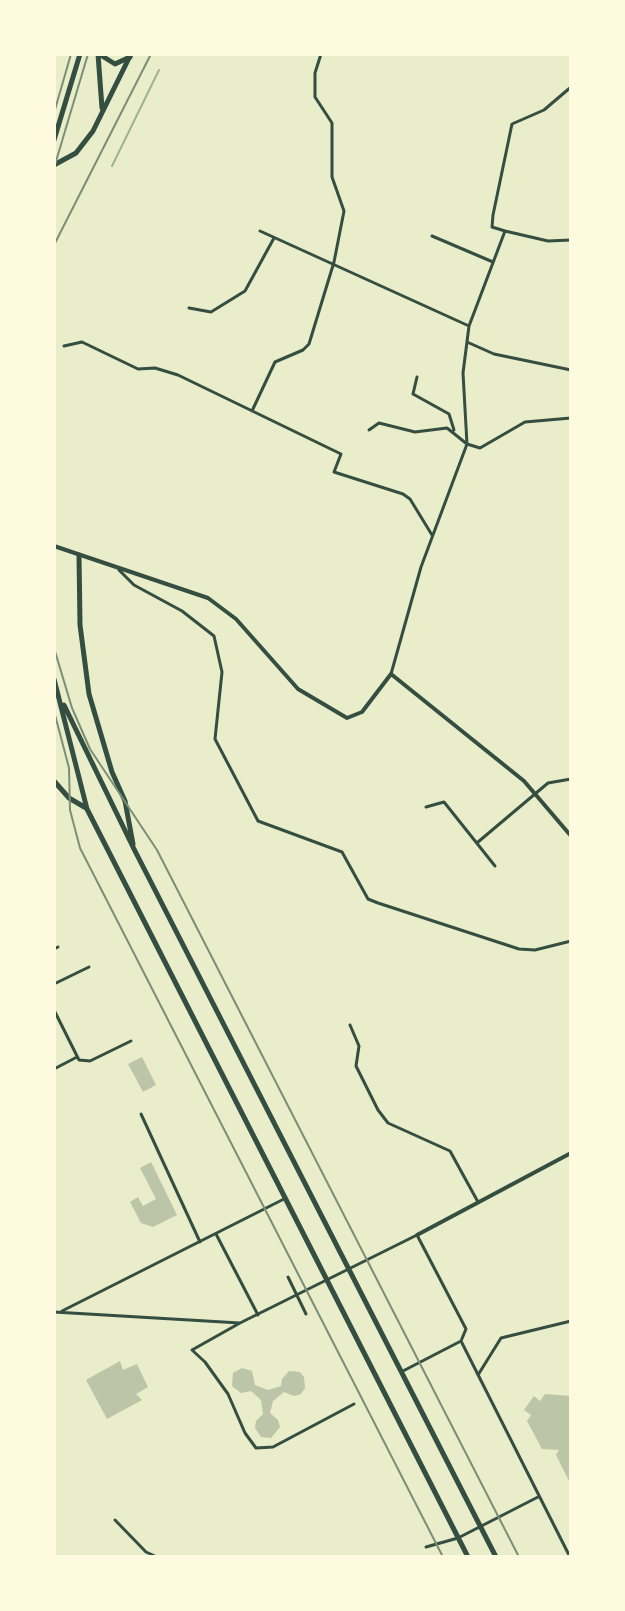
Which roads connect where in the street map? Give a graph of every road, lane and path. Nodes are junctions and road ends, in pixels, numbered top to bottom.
1 (80, 54) edge
2 (98, 54) edge
3 (321, 54) edge
4 (130, 56) edge
5 (571, 87) edge
6 (102, 108) junction
7 (54, 140) edge
8 (54, 165) edge
9 (260, 231) dead end
10 (505, 231) junction
11 (432, 236) dead end
12 (274, 238) junction
13 (571, 240) edge
14 (334, 262) junction
15 (493, 262) junction
16 (189, 308) dead end
17 (469, 326) junction
18 (467, 342) junction
19 (64, 346) dead end
20 (571, 370) edge
21 (417, 377) dead end
22 (252, 411) junction
23 (571, 418) edge
24 (369, 430) dead end
25 (454, 430) junction
26 (467, 444) junction
27 (432, 535) junction
28 (54, 546) edge
29 (79, 555) junction
30 (119, 570) junction
31 (391, 674) junction
32 (54, 679) edge
33 (57, 690) junction
34 (571, 779) edge
35 (54, 781) edge
36 (537, 795) junction
37 (426, 807) dead end
38 (87, 809) junction
39 (571, 836) edge
40 (478, 842) junction
41 (134, 849) junction
42 (495, 866) dead end
43 (571, 941) edge
44 (89, 967) dead end
45 (54, 984) edge
46 (54, 1010) edge
47 (350, 1025) dead end
48 (131, 1041) dead end
49 (77, 1057) junction
50 (54, 1069) edge
51 (141, 1114) dead end
52 (571, 1153) edge
53 (285, 1198) junction
54 (478, 1202) junction
55 (216, 1234) junction
56 (417, 1235) junction
57 (200, 1242) junction
58 (288, 1277) dead end
59 (56, 1312) edge
60 (306, 1314) dead end
61 (258, 1315) junction
62 (571, 1321) edge
63 (240, 1323) junction
64 (461, 1341) junction
65 (401, 1372) junction
66 (478, 1376) junction
67 (354, 1404) dead end
68 (538, 1497) junction
69 (115, 1520) dead end
70 (480, 1527) junction
71 (458, 1538) junction
72 (426, 1547) dead end
73 (157, 1557) edge
74 (468, 1557) edge
75 (496, 1557) edge
76 (570, 1557) edge

1 - 7 main road
2 - 4 main road
2 - 6 main road
3 - 14 street
4 - 6 main road
5 - 10 street
6 - 8 main road
9 - 12 street
10 - 13 street
10 - 15 street
11 - 15 street
12 - 14 street
12 - 16 street
14 - 17 street
14 - 22 street
15 - 17 street
17 - 18 street
18 - 20 street
18 - 26 street
19 - 22 street
21 - 25 street
22 - 27 street
23 - 26 street
24 - 25 street
25 - 26 street
26 - 27 street
27 - 31 street
28 - 29 street
29 - 30 street
29 - 41 main road
30 - 31 street
30 - 43 street
31 - 36 street
32 - 33 main road
33 - 38 main road
33 - 41 main road
34 - 36 street
35 - 38 main road
36 - 39 street
36 - 40 street
37 - 40 street
38 - 53 main road
40 - 42 street
41 - 65 main road
44 - 45 street
46 - 49 street
47 - 54 street
48 - 49 street
49 - 50 street
51 - 57 street
52 - 54 street
53 - 55 street
53 - 71 main road
54 - 56 street
55 - 57 street
55 - 61 street
56 - 61 street
56 - 64 street
57 - 59 street
58 - 60 street
59 - 63 street
61 - 63 street
62 - 66 street
63 - 67 street
64 - 65 street
64 - 66 street
65 - 70 main road
66 - 68 street
68 - 70 street
68 - 76 street
69 - 73 street
70 - 71 street
70 - 75 main road
71 - 72 street
71 - 74 main road

